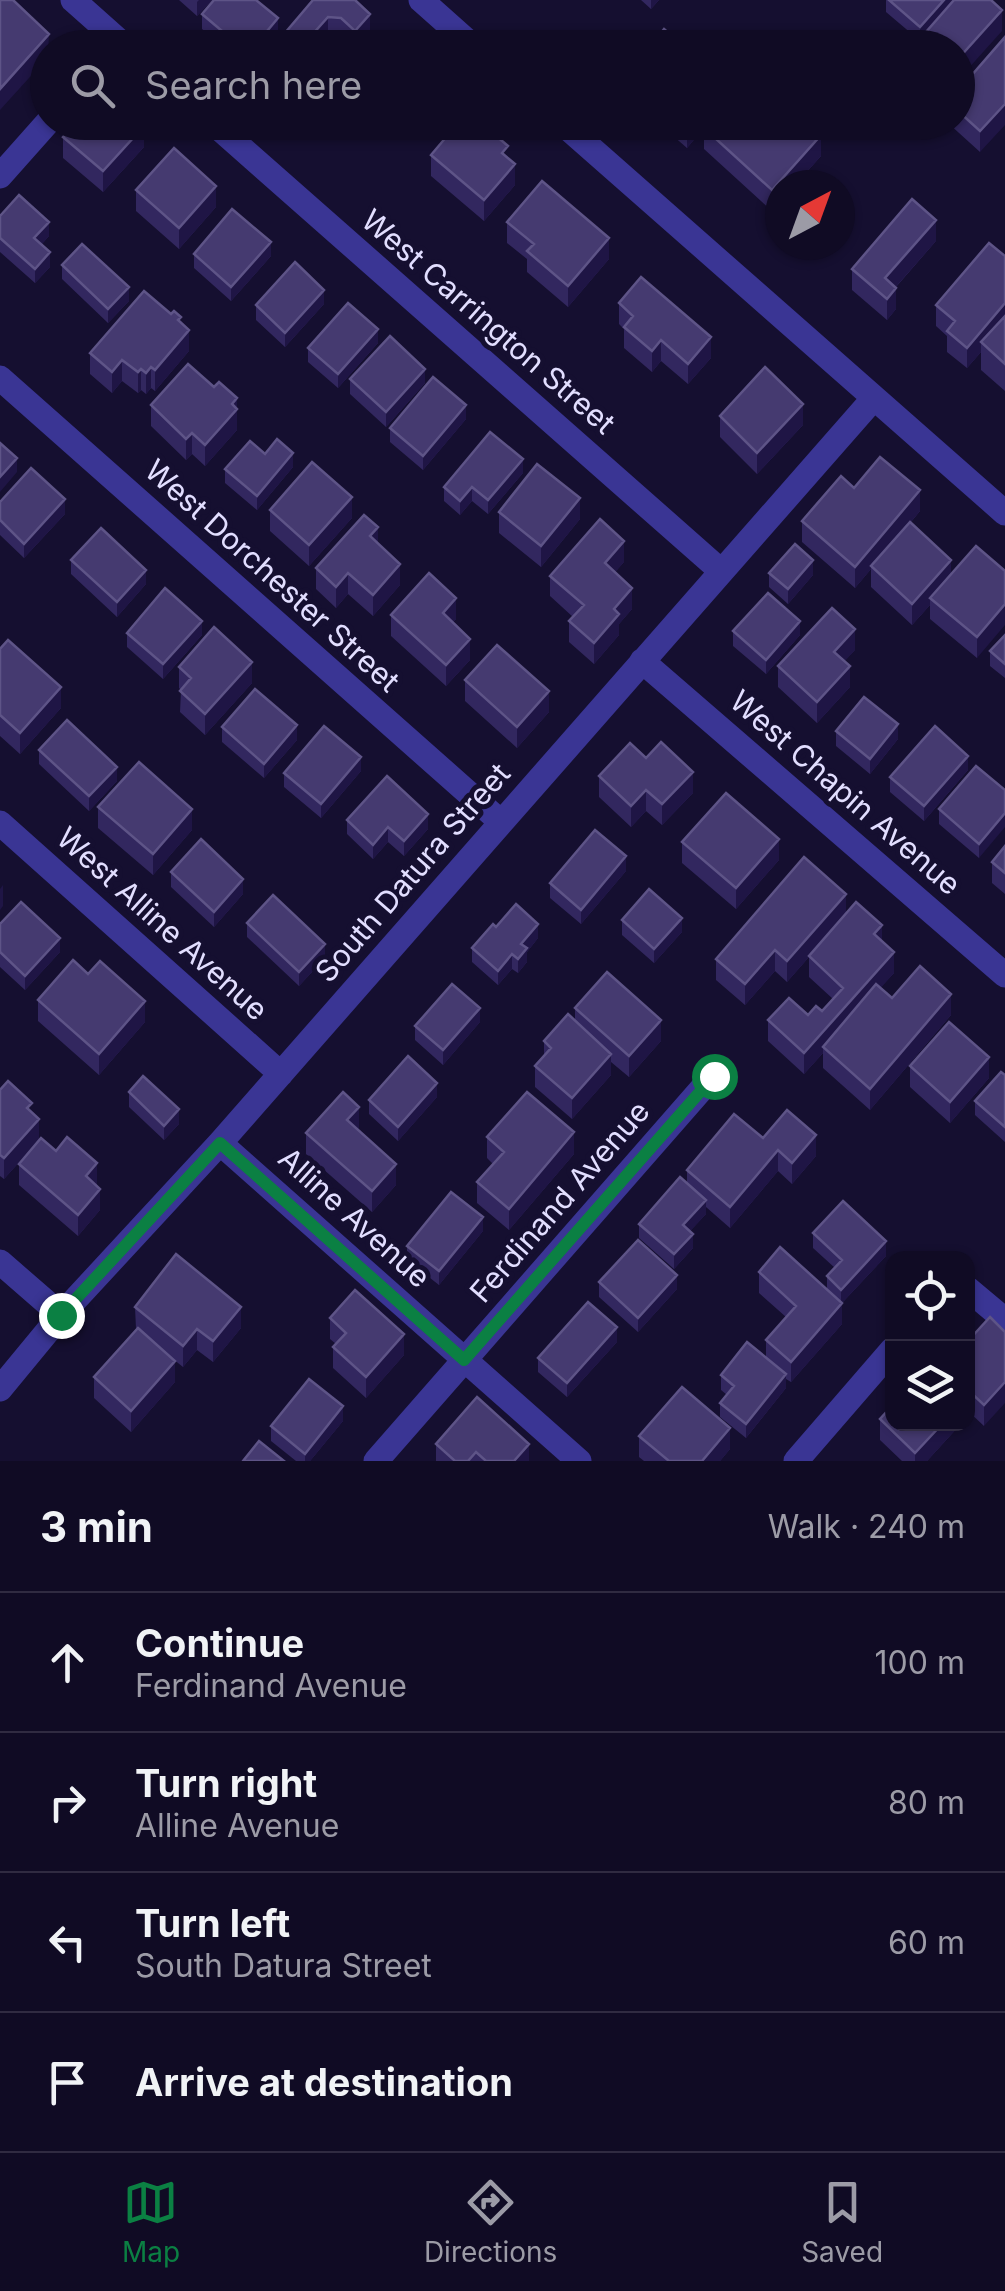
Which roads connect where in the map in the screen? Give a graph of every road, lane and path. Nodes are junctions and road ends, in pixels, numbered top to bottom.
1 (73, 0) edge
2 (421, 0) edge
3 (104, 30) edge
4 (455, 30) edge
5 (32, 140) edge
6 (232, 140) edge
7 (580, 140) edge
8 (0, 176) edge
9 (0, 378) edge
10 (874, 398) junction
11 (1005, 513) edge
12 (721, 571) junction
13 (642, 661) junction
14 (501, 822) junction
15 (0, 824) edge
16 (1005, 975) edge
17 (281, 1074) junction
18 (714, 1076) dead end
19 (220, 1143) junction
20 (0, 1262) edge
21 (975, 1295) edge
22 (61, 1315) junction
23 (1005, 1320) edge
24 (885, 1358) edge
25 (464, 1360) junction
26 (0, 1389) edge
27 (376, 1461) edge
28 (579, 1461) edge
29 (796, 1461) edge

1 - 3 street
2 - 4 street
5 - 8 street
6 - 12 street, West Carrington Street
7 - 10 street
9 - 14 street, West Dorchester Street
10 - 11 street
10 - 12 street, South Datura Street
12 - 13 street, South Datura Street
13 - 14 street, South Datura Street
13 - 16 street, West Chapin Avenue
14 - 17 street, South Datura Street
15 - 17 street, West Alline Avenue
17 - 19 street, South Datura Street
18 - 25 street, Ferdinand Avenue
19 - 22 street, South Datura Street
19 - 25 street, Alline Avenue
20 - 22 street
21 - 23 street
22 - 26 street, South Datura Street
24 - 29 street
25 - 27 street, Ferdinand Avenue
25 - 28 street, Alline Avenue

